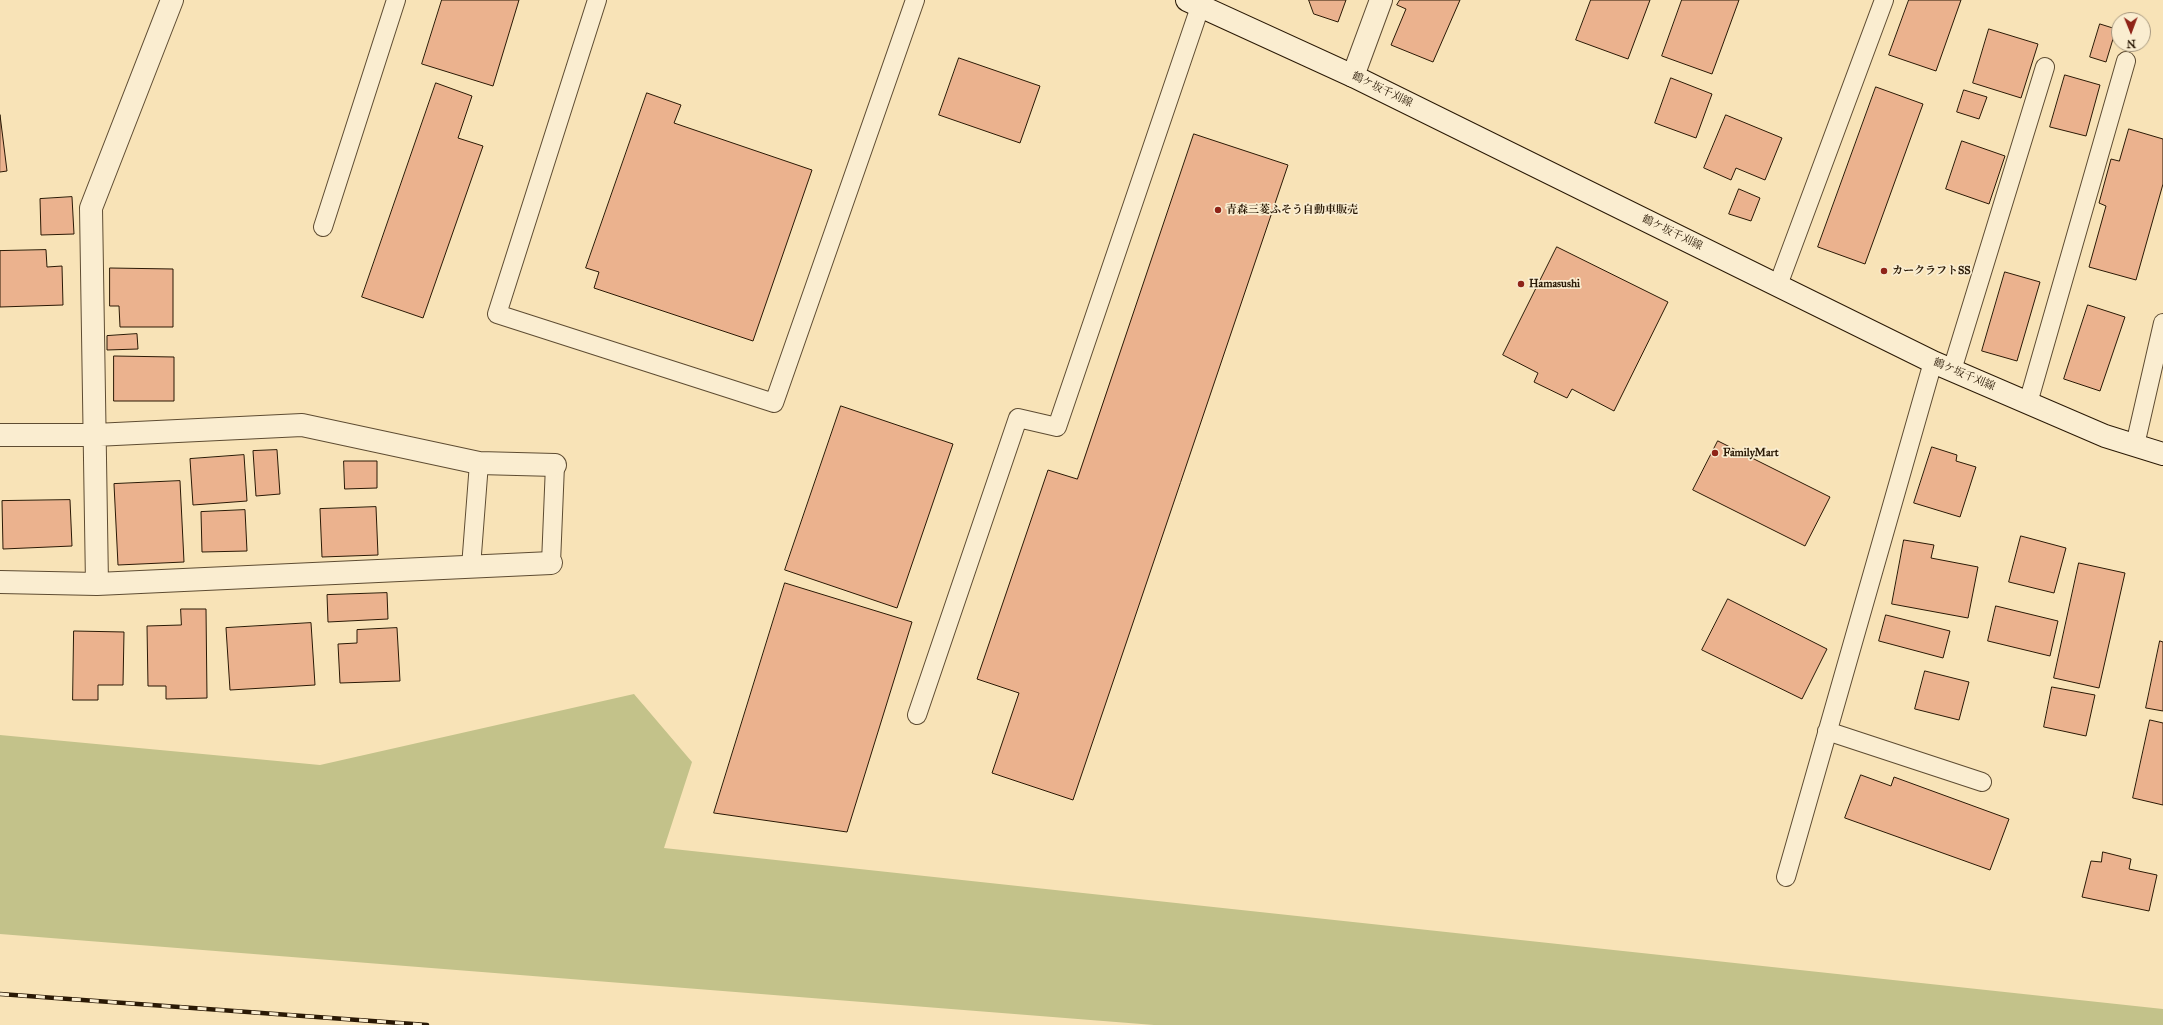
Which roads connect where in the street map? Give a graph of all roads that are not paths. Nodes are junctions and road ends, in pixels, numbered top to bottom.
1 (172, 0) edge
2 (396, 0) edge
3 (597, 0) edge
4 (915, 0) edge
5 (1381, 0) edge
6 (1884, 0) edge
7 (1194, 4) edge
8 (2126, 61) dead end
9 (2045, 67) dead end
10 (1353, 76) junction
11 (324, 227) dead end
12 (1778, 286) junction
13 (2163, 323) edge
14 (1942, 366) junction
15 (2028, 403) junction
16 (0, 435) edge
17 (95, 435) junction
18 (2135, 445) junction
19 (2163, 454) edge
20 (479, 463) junction
21 (555, 465) joint
22 (551, 563) joint
23 (471, 567) junction
24 (0, 582) edge
25 (97, 584) junction
26 (917, 715) dead end
27 (1828, 731) junction
28 (1982, 782) dead end
29 (1786, 877) dead end

1 - 17 street
2 - 11 lane
3 - 4 lane
5 - 10 street
6 - 12 lane
7 - 10 street, 鶴ケ坂千刈線
7 - 26 lane
8 - 15 lane
9 - 14 lane
10 - 12 street, 鶴ケ坂千刈線
12 - 14 street, 鶴ケ坂千刈線
13 - 18 lane
14 - 15 street, 鶴ケ坂千刈線
14 - 27 lane
15 - 18 street, 鶴ケ坂千刈線
16 - 17 street
17 - 20 street
17 - 25 street
18 - 19 street, 鶴ケ坂千刈線
20 - 21 street
20 - 23 lane
21 - 22 lane
22 - 23 street
23 - 25 street
24 - 25 street
27 - 28 lane
27 - 29 lane

